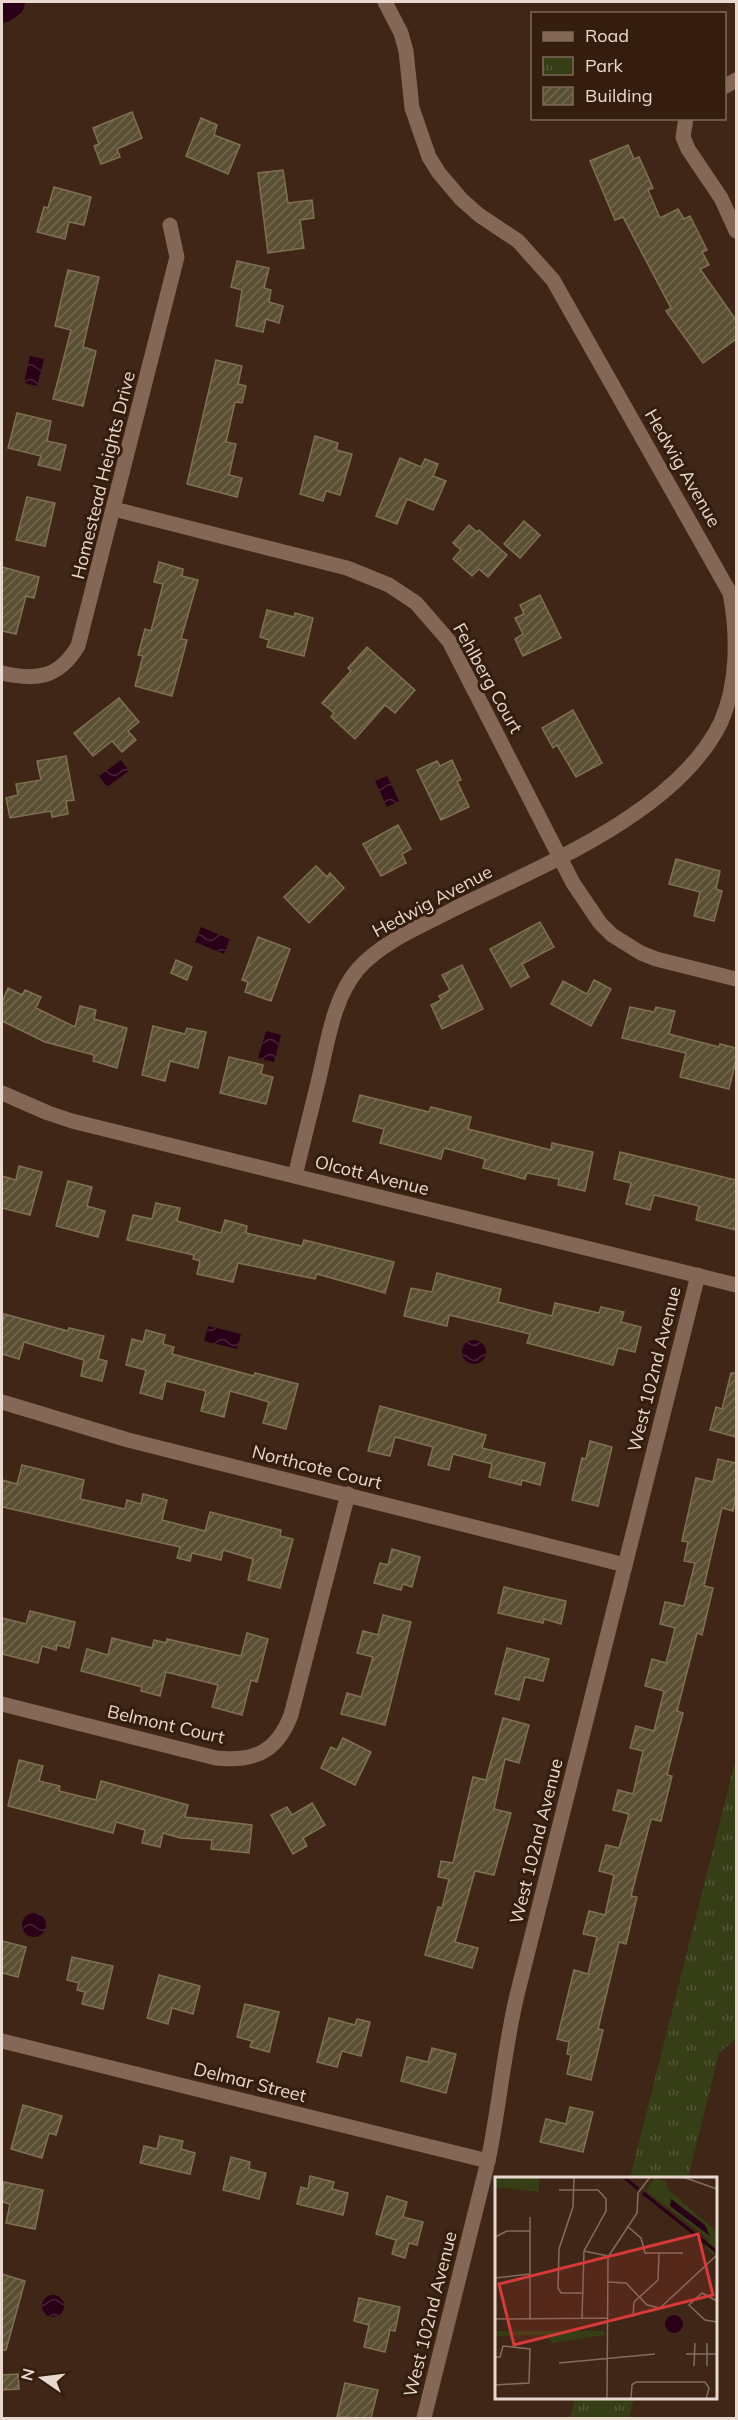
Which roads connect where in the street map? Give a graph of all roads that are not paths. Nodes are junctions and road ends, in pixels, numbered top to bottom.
1 (385, 2) edge
2 (686, 120) edge
3 (170, 225) dead end
4 (736, 231) edge
5 (114, 509) junction
6 (2, 673) edge
7 (560, 856) junction
8 (736, 979) edge
9 (2, 1093) edge
10 (295, 1176) junction
11 (698, 1275) junction
12 (736, 1285) edge
13 (2, 1401) edge
14 (348, 1494) junction
15 (625, 1565) junction
16 (2, 1704) edge
17 (2, 2041) edge
18 (488, 2161) junction
19 (424, 2418) edge

1 - 7 street, Hedwig Avenue
2 - 4 street
3 - 5 street, Homestead Heights Drive
5 - 6 street, Homestead Heights Drive
5 - 7 street, Fehlberg Court
7 - 8 street, Fehlberg Court
7 - 10 street, Hedwig Avenue
9 - 10 street, Olcott Avenue
10 - 11 street, Olcott Avenue
11 - 12 street, Olcott Avenue
11 - 15 street, West 102nd Avenue
13 - 14 street, Northcote Court
14 - 15 street, Northcote Court
14 - 16 street, Belmont Court
15 - 18 street, West 102nd Avenue
17 - 18 street, Delmar Street
18 - 19 street, West 102nd Avenue

